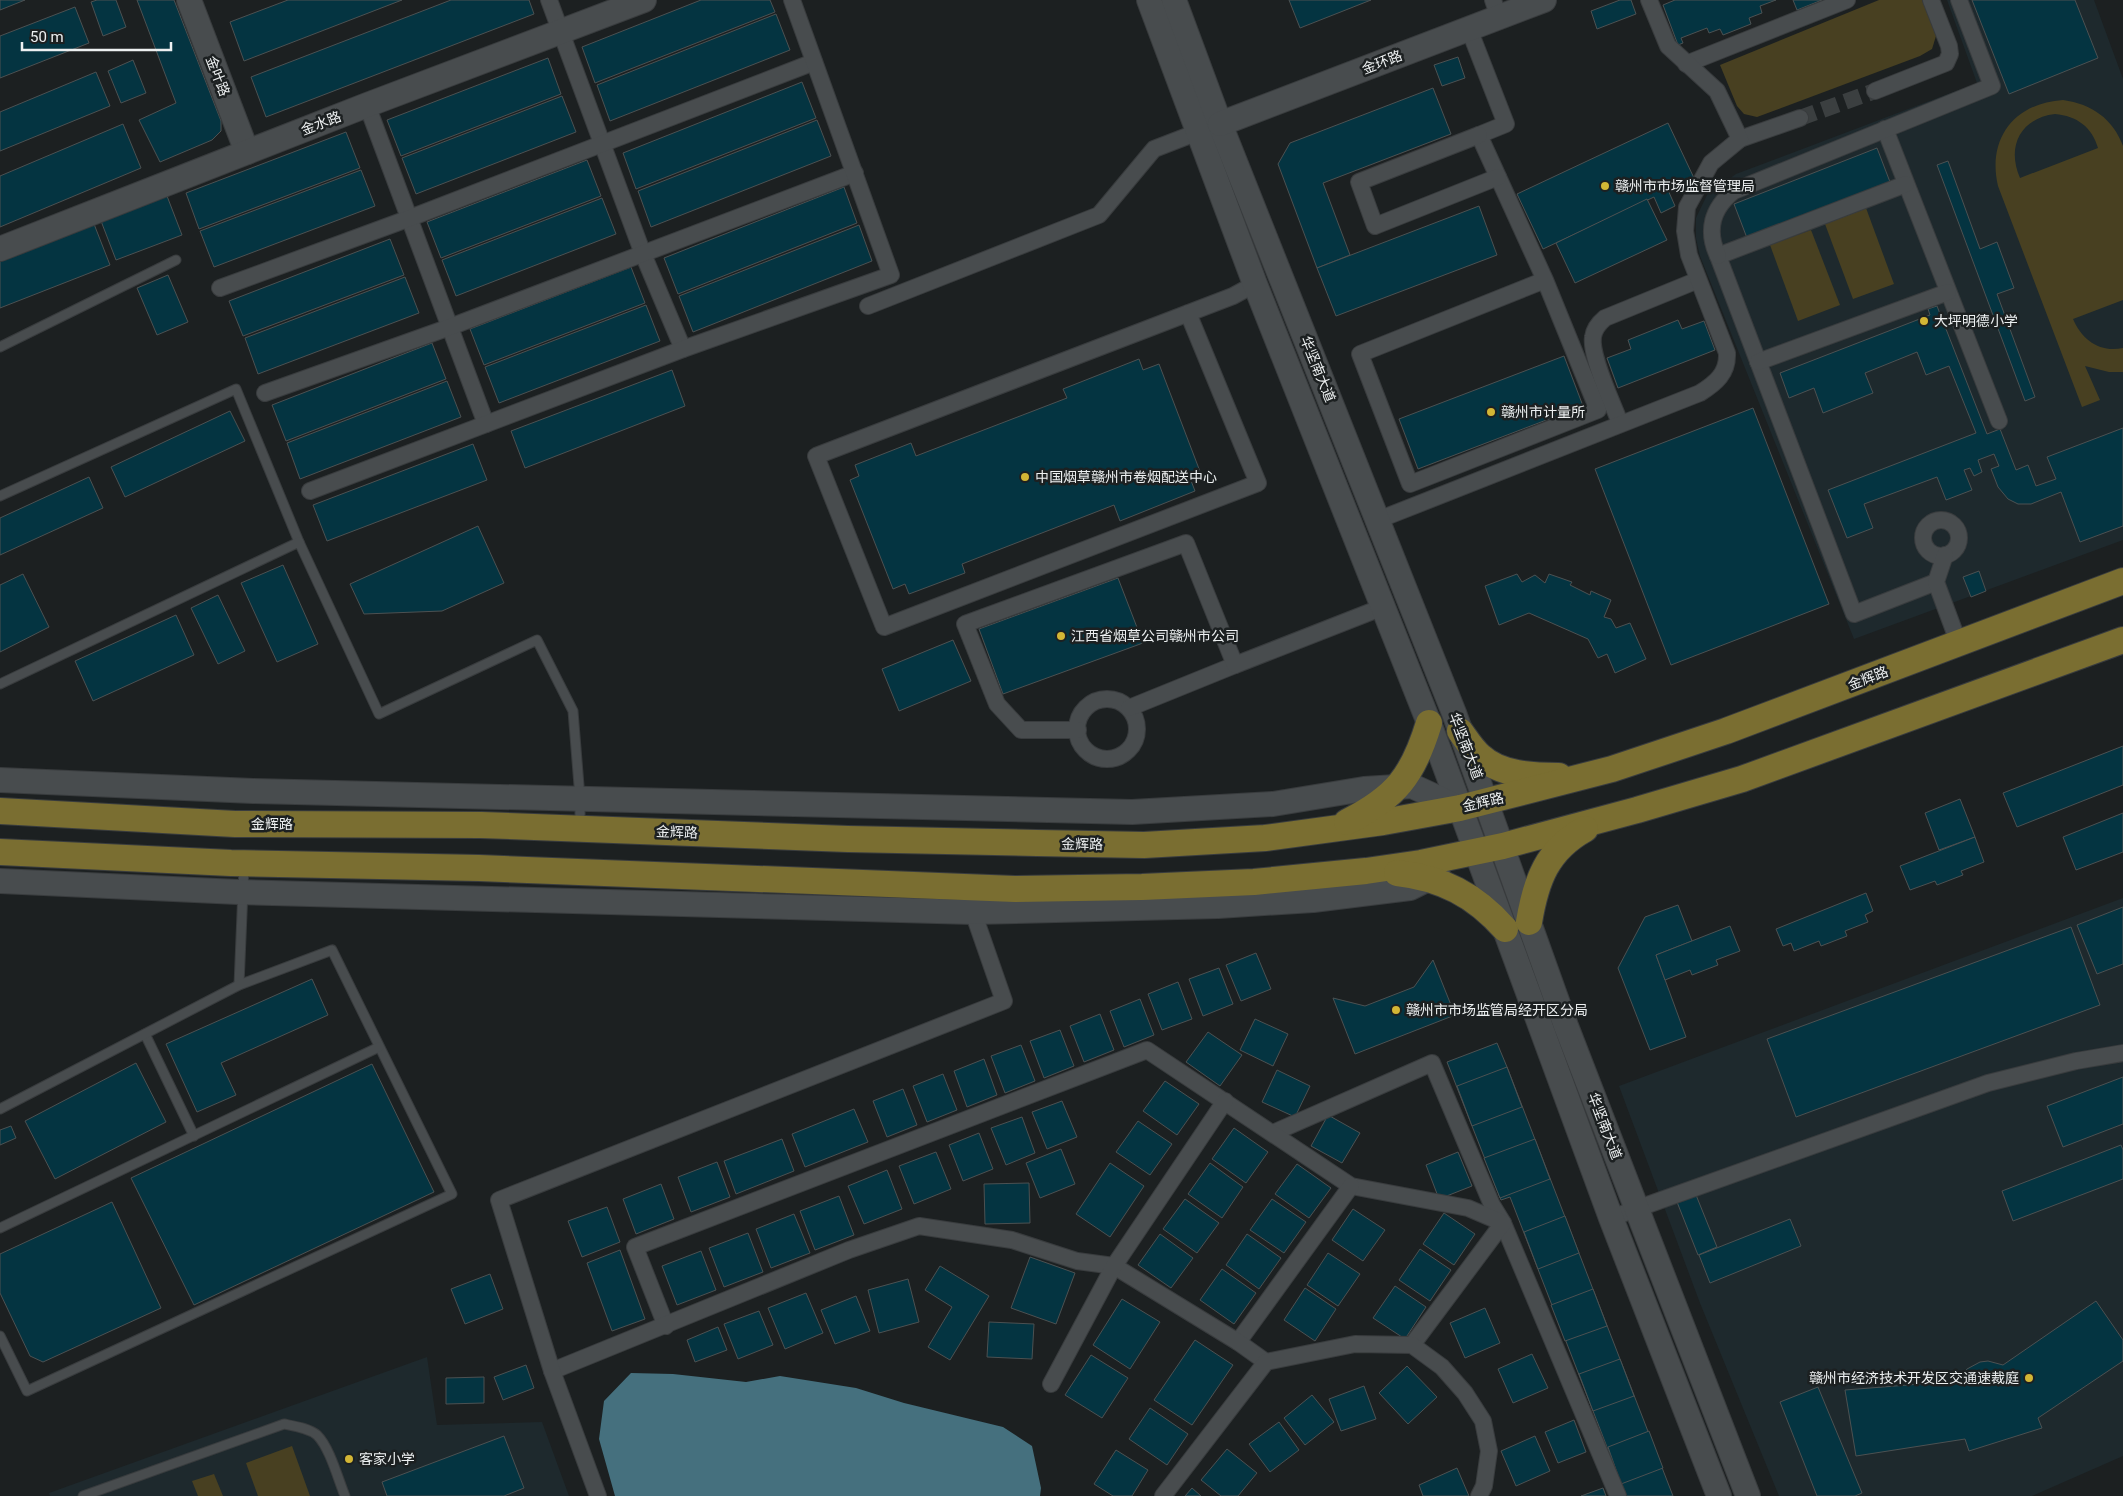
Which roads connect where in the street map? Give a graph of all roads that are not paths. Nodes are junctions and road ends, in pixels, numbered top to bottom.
1 (189, 0) edge
2 (549, 0) edge
3 (644, 0) edge
4 (792, 0) edge
5 (1150, 0) edge
6 (1174, 0) edge
7 (1544, 0) edge
8 (1649, 0) edge
9 (1847, 0) edge
10 (1931, 0) edge
11 (1959, 0) edge
12 (1496, 9) edge
13 (1470, 29) junction
14 (560, 32) junction
15 (814, 62) junction
16 (1686, 64) junction
17 (1875, 91) tunnel mouth
18 (367, 105) junction
19 (1800, 118) tunnel mouth
20 (1220, 124) junction
21 (1885, 129) junction
22 (1198, 132) junction
23 (1479, 135) junction
24 (1740, 140) junction
25 (602, 144) junction
26 (247, 152) junction
27 (854, 173) junction
28 (1498, 177) junction
29 (1906, 184) junction
30 (410, 218) junction
31 (0, 249) edge
32 (643, 254) junction
33 (1718, 256) junction
34 (176, 260) dead end
35 (1546, 280) junction
36 (1698, 280) junction
37 (1255, 284) junction
38 (220, 288) dead end
39 (1948, 292) junction
40 (868, 306) dead end
41 (1188, 314) junction
42 (450, 327) junction
43 (0, 347) edge
44 (683, 349) junction
45 (1758, 362) junction
46 (265, 393) dead end
47 (1999, 421) dead end
48 (1620, 423) junction
49 (486, 424) junction
50 (310, 491) dead end
51 (0, 496) edge
52 (1378, 520) junction
53 (299, 542) junction
54 (1945, 555) dead end
55 (2123, 581) edge
56 (1936, 582) junction
57 (1384, 608) junction
58 (2123, 640) edge
59 (1959, 644) junction
60 (1235, 666) junction
61 (0, 684) edge
62 (1129, 708) junction
63 (1429, 724) junction
64 (1078, 730) junction
65 (1460, 731) junction
66 (1590, 775) junction
67 (0, 780) edge
68 (1398, 787) junction
69 (580, 798) junction
70 (1487, 802) junction
71 (1460, 808) junction
72 (0, 811) edge
73 (1602, 819) junction
74 (580, 828) junction
75 (1333, 829) junction
76 (1503, 846) junction
77 (0, 852) edge
78 (1476, 852) junction
79 (244, 863) junction
80 (1366, 871) junction
81 (1430, 879) junction
82 (0, 881) edge
83 (244, 892) junction
84 (973, 912) junction
85 (1517, 926) junction
86 (239, 985) junction
87 (145, 1034) junction
88 (379, 1047) junction
89 (2123, 1053) edge
90 (1225, 1101) junction
91 (0, 1109) edge
92 (1273, 1134) junction
93 (194, 1136) junction
94 (1351, 1186) junction
95 (1637, 1208) junction
96 (1611, 1218) junction
97 (1503, 1223) junction
98 (0, 1228) edge
99 (1114, 1266) junction
100 (666, 1326) junction
101 (0, 1336) edge
102 (1238, 1342) junction
103 (1412, 1345) junction
104 (1266, 1362) junction
105 (552, 1371) junction
106 (1051, 1384) dead end
107 (83, 1496) edge
108 (345, 1496) edge
109 (598, 1496) edge
110 (1164, 1496) edge
111 (1479, 1496) edge
112 (1618, 1496) edge
113 (1719, 1496) edge
114 (1748, 1496) edge

1 - 26 street, 金叶路
2 - 14 street
3 - 14 street, 金水路
4 - 15 street
5 - 22 street, 华坚南大道
6 - 20 street, 华坚南大道
7 - 12 street, 金环路
8 - 16 street
9 - 16 street
10 - 17 street
11 - 21 street
12 - 13 street, 金环路
13 - 20 street, 金环路
13 - 23 street
14 - 18 street, 金水路
14 - 25 street
15 - 25 street
15 - 27 street
16 - 24 street
18 - 26 street, 金水路
18 - 30 street
19 - 24 street
20 - 52 street, 华坚南大道
21 - 29 street
21 - 33 street
22 - 37 street, 华坚南大道
22 - 40 street
23 - 28 street
23 - 28 street
24 - 36 street
25 - 30 street
25 - 32 street
26 - 31 street, 金水路
27 - 32 street
27 - 44 street
28 - 35 street
29 - 33 street
29 - 39 street
30 - 38 street
30 - 42 street
32 - 42 street
32 - 44 street
33 - 45 street
34 - 43 lane
35 - 35 street
36 - 48 street
36 - 48 street
37 - 41 street
37 - 57 street, 华坚南大道
39 - 45 street
39 - 47 street
41 - 41 street
42 - 46 street
42 - 49 street
44 - 49 street
45 - 56 street
48 - 52 street
49 - 50 street
51 - 53 lane
52 - 65 street, 华坚南大道
53 - 61 lane
53 - 69 lane
54 - 56 street
55 - 59 main road, 金辉路
56 - 59 street
57 - 60 street
57 - 63 street, 华坚南大道
58 - 73 main road
59 - 66 main road, 金辉路
60 - 62 street
60 - 64 street
62 - 64 street
62 - 64 street
63 - 68 main road
63 - 71 street, 华坚南大道
65 - 66 main road
65 - 70 street, 华坚南大道
66 - 70 main road, 金辉路
67 - 69 street
68 - 69 street
68 - 71 street
68 - 75 main road
69 - 74 lane
70 - 71 main road, 金辉路
70 - 76 street, 华坚南大道
71 - 75 main road, 金辉路
71 - 78 street, 华坚南大道
72 - 74 main road, 金辉路
73 - 76 main road
73 - 85 main road
74 - 75 main road, 金辉路
76 - 78 main road
76 - 85 street, 华坚南大道
77 - 79 main road
78 - 80 main road
78 - 81 street
78 - 85 street, 华坚南大道
79 - 80 main road
79 - 83 lane
80 - 81 main road
81 - 84 street
81 - 85 main road
82 - 83 street
83 - 84 street
83 - 86 lane
84 - 105 street
85 - 95 street, 华坚南大道
85 - 96 street, 华坚南大道
86 - 87 lane
86 - 88 lane
87 - 91 lane
87 - 93 lane
88 - 93 lane
88 - 101 lane
89 - 95 street
90 - 92 street
90 - 99 street
90 - 100 street
92 - 94 street
92 - 97 street
93 - 98 lane
94 - 97 street
94 - 102 street
95 - 96 street
95 - 114 street, 华坚南大道
96 - 113 street, 华坚南大道
97 - 103 street
97 - 112 street
99 - 100 street
99 - 102 street
99 - 106 street
100 - 105 street
102 - 104 street
103 - 104 street
103 - 111 street
104 - 110 street
105 - 109 street
107 - 108 lane

